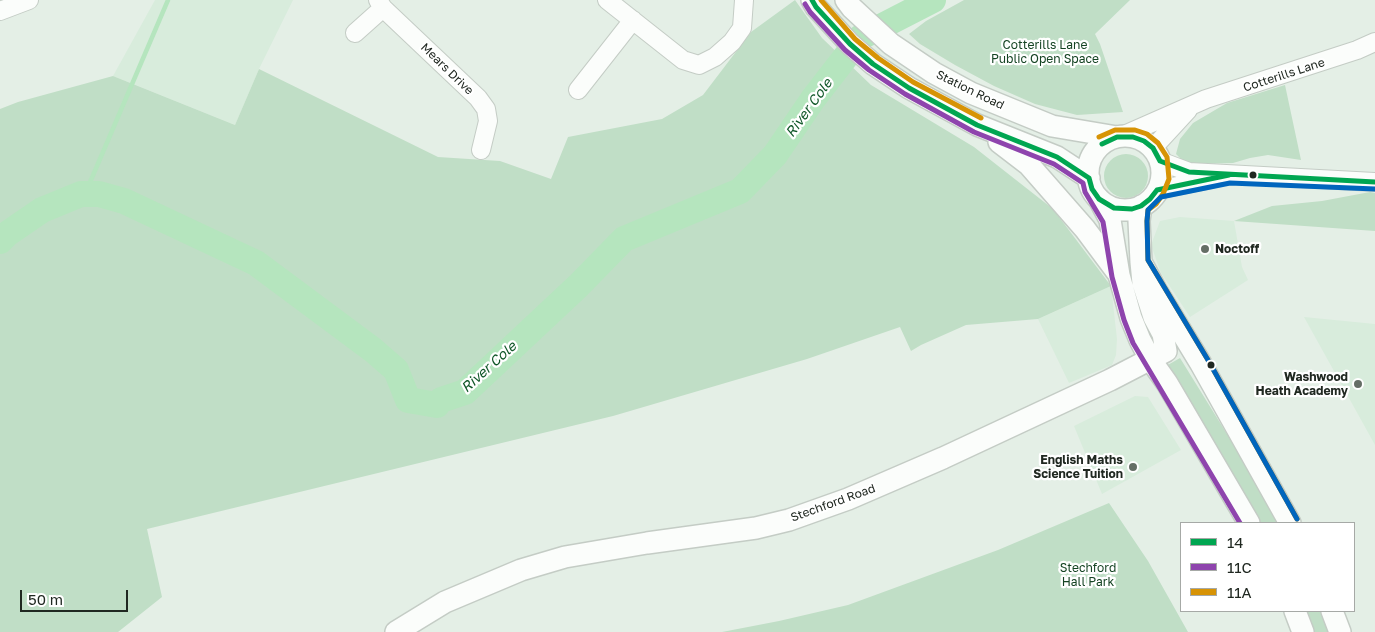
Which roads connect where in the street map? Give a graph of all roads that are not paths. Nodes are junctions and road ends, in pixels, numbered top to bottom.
1 (29, 0) edge
2 (607, 0) edge
3 (744, 0) edge
4 (812, 0) edge
5 (380, 4) edge
6 (849, 4) edge
7 (0, 11) edge
8 (632, 20) junction
9 (355, 33) dead end
10 (1375, 42) edge
11 (578, 90) dead end
12 (1192, 106) junction
13 (977, 125) junction
14 (1120, 136) junction
15 (481, 150) dead end
16 (1156, 154) junction
17 (1229, 174) junction
18 (1089, 178) junction
19 (1375, 182) edge
20 (1158, 190) junction
21 (1099, 199) junction
22 (1141, 206) junction
23 (1141, 262) junction
24 (1119, 275) junction
25 (1150, 359) junction
26 (1248, 522) edge
27 (1289, 522) edge
28 (1295, 612) edge
29 (1332, 612) edge
30 (396, 632) edge
31 (1303, 632) edge
32 (1340, 632) edge

1 - 7 street
2 - 8 street
3 - 8 street
4 - 13 main road, Station Road
5 - 9 street
5 - 15 street, Mears Drive
6 - 14 main road, Station Road
8 - 11 street
10 - 12 street, Cotterills Lane
12 - 14 street, Cotterills Lane
12 - 16 street, Cotterills Lane
13 - 18 main road
13 - 24 main road
14 - 16 main road
14 - 18 main road
16 - 17 street
16 - 20 main road
17 - 19 street
17 - 20 street
18 - 21 main road
20 - 22 main road
21 - 22 main road
21 - 24 main road
22 - 23 main road
23 - 25 main road, Stechford Road
23 - 27 main road
24 - 25 main road
25 - 26 main road
25 - 30 main road, Stechford Road
28 - 31 main road
29 - 32 main road

